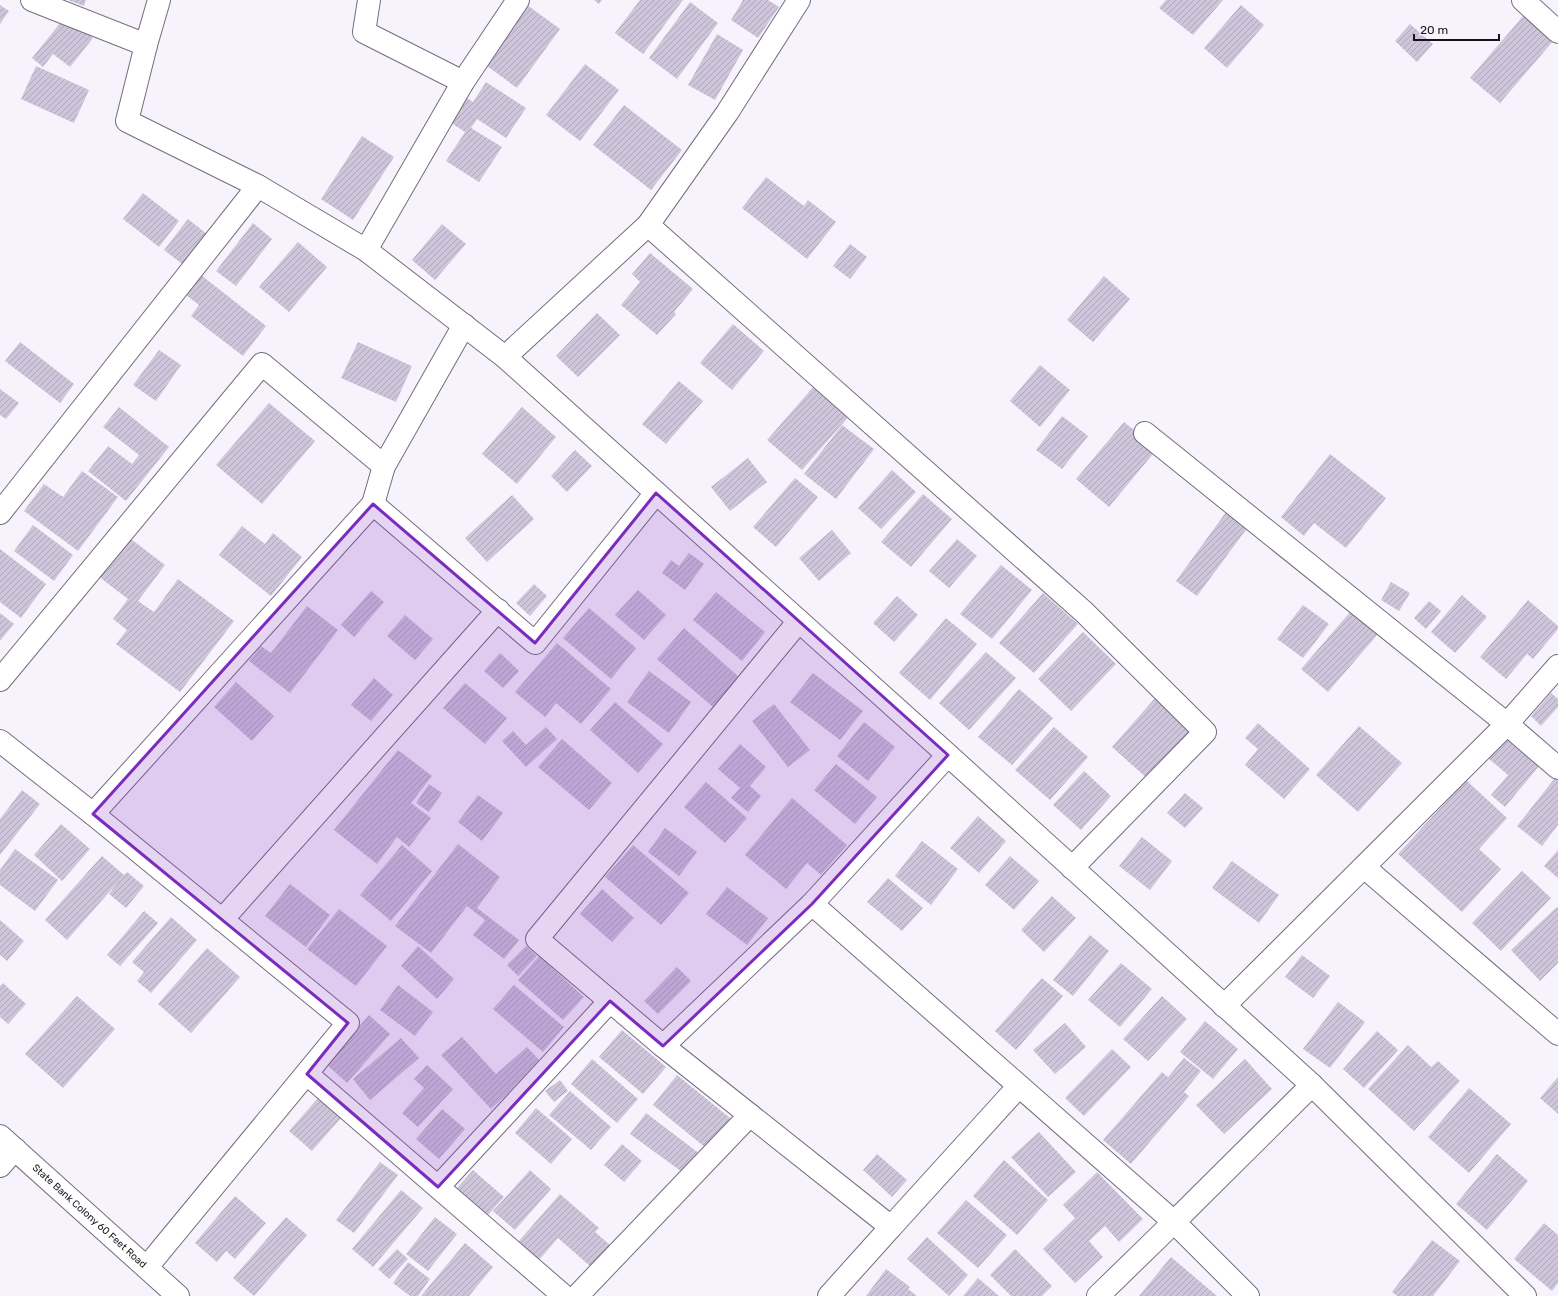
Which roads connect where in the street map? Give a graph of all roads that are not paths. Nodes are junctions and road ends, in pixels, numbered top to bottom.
1 (32, 0) edge
2 (159, 0) edge
3 (369, 0) edge
4 (518, 0) edge
5 (799, 0) edge
6 (1523, 0) edge
7 (1558, 32) edge
8 (146, 45) junction
9 (463, 82) junction
10 (258, 186) junction
11 (648, 225) junction
12 (366, 250) junction
13 (464, 325) junction
14 (505, 357) junction
15 (1145, 433) dead end
16 (384, 466) junction
17 (656, 494) junction
18 (373, 504) junction
19 (0, 513) edge
20 (498, 610) junction
21 (799, 622) junction
22 (1558, 666) edge
23 (0, 680) edge
24 (1507, 724) junction
25 (0, 741) edge
26 (948, 755) junction
27 (1558, 768) edge
28 (93, 814) junction
29 (1364, 867) junction
30 (1072, 868) junction
31 (812, 904) junction
32 (222, 920) junction
33 (610, 1001) junction
34 (1224, 1006) junction
35 (1558, 1034) edge
36 (663, 1046) junction
37 (307, 1074) junction
38 (1312, 1085) junction
39 (1019, 1086) junction
40 (750, 1115) junction
41 (7, 1142) edge
42 (0, 1166) edge
43 (438, 1187) junction
44 (1174, 1222) junction
45 (891, 1227) junction
46 (147, 1267) junction
47 (178, 1296) edge
48 (564, 1296) edge
49 (577, 1296) edge
50 (829, 1296) edge
51 (1098, 1296) edge
52 (1248, 1296) edge
53 (1525, 1296) edge

1 - 8 street
2 - 8 street
3 - 9 street
4 - 9 street
5 - 11 street
6 - 7 street
8 - 10 street
9 - 12 street
10 - 12 street
10 - 19 street
11 - 14 street
11 - 30 street
12 - 13 street
13 - 14 street
13 - 16 street
14 - 17 street
15 - 24 street
16 - 18 street
16 - 23 street
17 - 20 street
17 - 21 street
18 - 20 street
18 - 28 street
20 - 32 street
21 - 26 street
21 - 33 street
22 - 24 street
24 - 27 street
24 - 29 street
25 - 28 street
26 - 30 street
26 - 31 street
28 - 32 street
29 - 34 street
29 - 35 street
30 - 34 street
31 - 36 street
31 - 39 street
32 - 37 street
33 - 36 street
33 - 43 street
34 - 38 street
36 - 40 street
37 - 43 street
37 - 46 street
38 - 44 street
38 - 53 street
39 - 44 street
39 - 45 street
40 - 45 street
40 - 49 street
41 - 42 street
41 - 46 street, State Bank Colony 60 Feet Road
43 - 48 street
44 - 51 street
44 - 52 street
45 - 50 street
46 - 47 street, State Bank Colony 60 Feet Road

